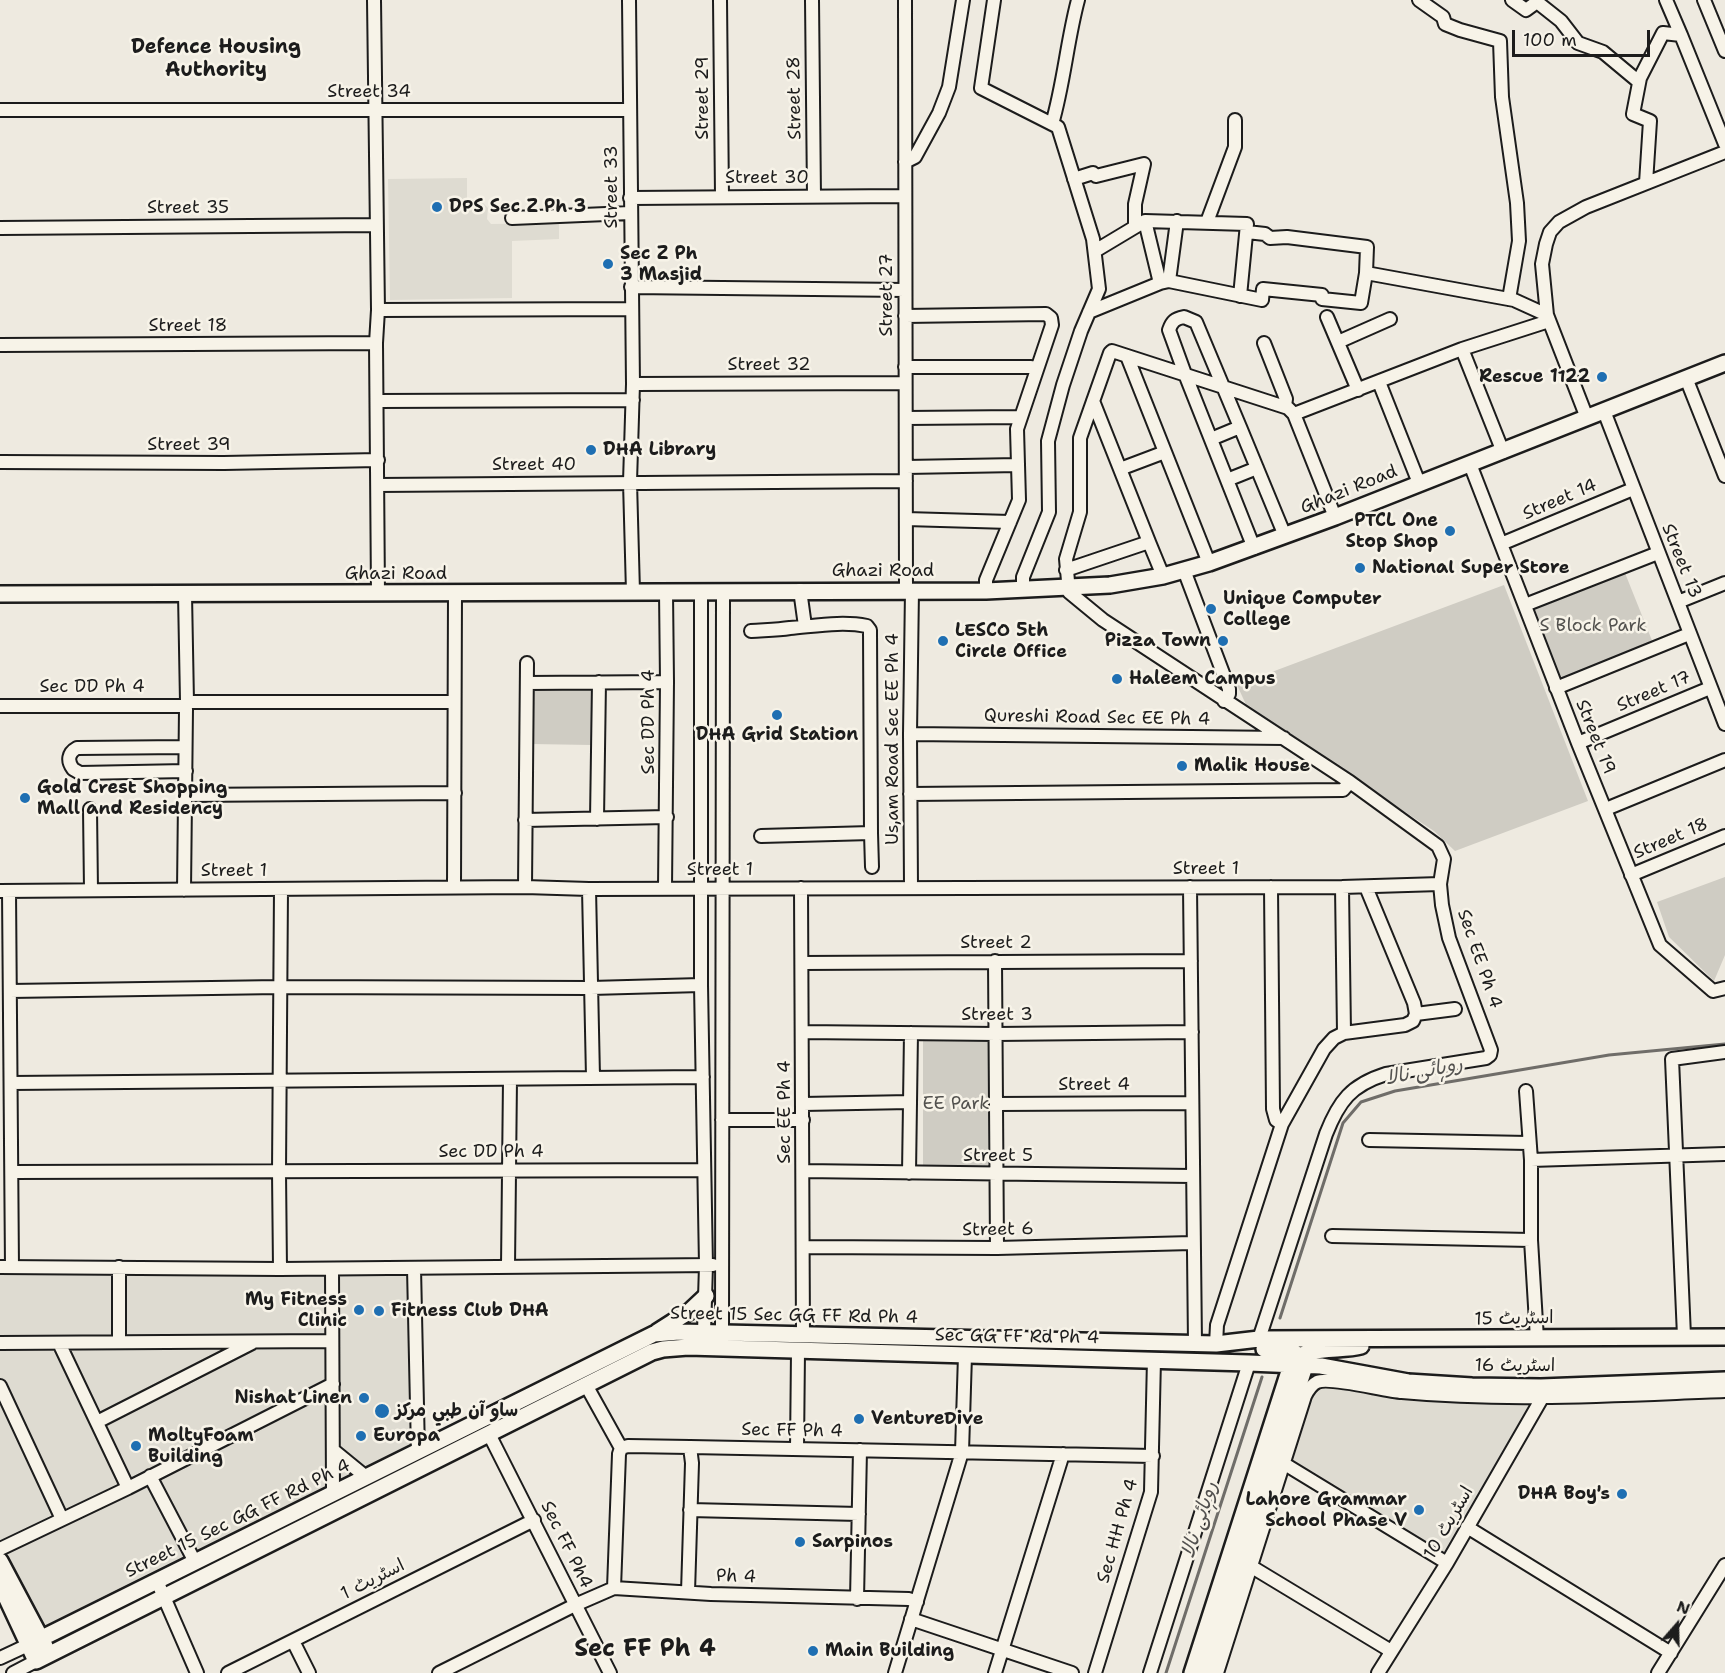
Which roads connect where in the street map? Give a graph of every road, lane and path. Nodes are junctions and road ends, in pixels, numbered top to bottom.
1 (374, 0) edge
2 (629, 0) edge
3 (720, 0) edge
4 (812, 0) edge
5 (904, 0) edge
6 (963, 0) edge
7 (994, 0) edge
8 (1078, 0) edge
9 (1419, 0) edge
10 (1512, 0) edge
11 (1666, 0) edge
12 (1704, 0) edge
13 (1681, 35) junction
14 (1725, 51) edge
15 (1639, 82) junction
16 (0, 110) edge
17 (376, 110) junction
18 (630, 110) junction
19 (1235, 120) dead end
20 (1052, 124) junction
21 (1725, 144) edge
22 (1725, 152) edge
23 (906, 162) junction
24 (1074, 179) junction
25 (1646, 183) junction
26 (722, 196) junction
27 (814, 196) junction
28 (904, 196) junction
29 (630, 198) junction
30 (630, 213) junction
31 (512, 218) dead end
32 (1177, 221) junction
33 (1207, 222) junction
34 (1140, 223) junction
35 (376, 225) junction
36 (0, 228) edge
37 (1246, 232) junction
38 (1095, 250) junction
39 (1366, 273) junction
40 (1164, 282) junction
41 (631, 287) junction
42 (904, 290) junction
43 (1240, 296) junction
44 (1509, 299) junction
45 (631, 309) junction
46 (378, 310) junction
47 (1089, 312) junction
48 (905, 316) junction
49 (1327, 317) dead end
50 (1548, 318) junction
51 (1390, 320) dead end
52 (1338, 342) junction
53 (376, 343) junction
54 (1264, 343) dead end
55 (0, 345) edge
56 (1462, 349) junction
57 (1128, 356) junction
58 (1725, 363) edge
59 (905, 367) junction
60 (1036, 370) junction
61 (1185, 374) junction
62 (1686, 378) junction
63 (1378, 382) junction
64 (905, 383) junction
65 (633, 384) junction
66 (1223, 387) junction
67 (1358, 390) junction
68 (633, 400) junction
69 (378, 401) junction
70 (1093, 401) junction
71 (1289, 410) junction
72 (1604, 411) junction
73 (1020, 417) junction
74 (906, 418) junction
75 (1587, 418) junction
76 (1240, 427) junction
77 (1210, 438) junction
78 (1165, 452) junction
79 (1503, 452) junction
80 (378, 460) junction
81 (0, 462) edge
82 (1470, 464) junction
83 (1018, 465) junction
84 (906, 467) junction
85 (1257, 468) junction
86 (1120, 469) junction
87 (1725, 476) edge
88 (1227, 480) junction
89 (906, 481) junction
90 (630, 483) junction
91 (1419, 483) junction
92 (378, 485) junction
93 (1633, 489) junction
94 (1335, 517) junction
95 (906, 519) junction
96 (1010, 522) junction
97 (1286, 536) junction
98 (1149, 542) junction
99 (1501, 544) junction
100 (1254, 548) junction
101 (1658, 553) junction
102 (1209, 563) junction
103 (1066, 570) junction
104 (1184, 570) junction
105 (1164, 576) junction
106 (1725, 583) edge
107 (1067, 587) junction
108 (909, 590) junction
109 (1023, 590) junction
110 (701, 591) junction
111 (723, 591) junction
112 (800, 591) junction
113 (986, 591) junction
114 (633, 592) junction
115 (666, 592) junction
116 (455, 593) junction
117 (0, 594) edge
118 (185, 594) junction
119 (378, 594) junction
120 (1678, 602) junction
121 (1525, 605) junction
122 (805, 626) junction
123 (752, 631) dead end
124 (1689, 634) junction
125 (527, 663) dead end
126 (599, 682) junction
127 (667, 682) junction
128 (527, 683) junction
129 (1556, 688) junction
130 (1710, 688) junction
131 (1224, 701) junction
132 (454, 702) junction
133 (186, 704) junction
134 (0, 706) edge
135 (1725, 724) edge
136 (910, 734) junction
137 (1284, 738) junction
138 (1578, 743) junction
139 (185, 747) junction
140 (1725, 760) edge
141 (186, 771) junction
142 (1350, 782) junction
143 (455, 793) junction
144 (910, 794) junction
145 (186, 795) junction
146 (1606, 808) junction
147 (90, 809) dead end
148 (667, 817) junction
149 (597, 819) junction
150 (525, 820) junction
151 (871, 833) junction
152 (761, 836) dead end
153 (1725, 837) edge
154 (872, 867) dead end
155 (1631, 875) junction
156 (1440, 884) junction
157 (1271, 886) junction
158 (454, 887) junction
159 (525, 887) junction
160 (911, 887) junction
161 (1190, 887) junction
162 (1342, 887) junction
163 (1366, 887) junction
164 (665, 888) junction
165 (702, 888) junction
166 (721, 888) junction
167 (801, 888) junction
168 (281, 889) junction
169 (589, 889) junction
170 (184, 890) junction
171 (4, 891) edge
172 (91, 891) junction
173 (995, 961) junction
174 (1191, 962) junction
175 (802, 963) junction
176 (701, 985) junction
177 (279, 987) junction
178 (591, 988) junction
179 (1725, 988) edge
180 (10, 991) junction
181 (1455, 1009) dead end
182 (1416, 1014) junction
183 (802, 1032) junction
184 (1192, 1032) junction
185 (911, 1033) junction
186 (1344, 1033) junction
187 (996, 1034) junction
188 (1725, 1053) edge
189 (592, 1077) junction
190 (703, 1077) junction
191 (510, 1079) junction
192 (279, 1081) junction
193 (11, 1083) junction
194 (1526, 1091) dead end
195 (910, 1102) junction
196 (1191, 1103) junction
197 (803, 1104) junction
198 (996, 1104) junction
199 (722, 1120) junction
200 (803, 1120) junction
201 (1282, 1124) junction
202 (1369, 1140) dead end
203 (1528, 1143) junction
204 (1725, 1154) edge
205 (1675, 1156) junction
206 (1530, 1160) junction
207 (509, 1170) junction
208 (704, 1170) junction
209 (803, 1171) junction
210 (12, 1172) junction
211 (279, 1172) junction
212 (909, 1173) junction
213 (996, 1174) junction
214 (1192, 1176) junction
215 (1332, 1236) dead end
216 (1531, 1240) junction
217 (1192, 1243) junction
218 (804, 1247) junction
219 (997, 1248) junction
220 (706, 1265) junction
221 (723, 1265) junction
222 (6, 1267) edge
223 (508, 1267) junction
224 (119, 1268) junction
225 (414, 1268) junction
226 (280, 1269) junction
227 (332, 1269) junction
228 (706, 1296) junction
229 (704, 1332) junction
230 (722, 1333) junction
231 (654, 1334) junction
232 (803, 1335) junction
233 (1684, 1336) junction
234 (1724, 1336) edge
235 (1259, 1339) junction
236 (1302, 1339) joint
237 (1537, 1339) junction
238 (1386, 1340) junction
239 (119, 1341) junction
240 (332, 1341) junction
241 (253, 1342) junction
242 (59, 1343) junction
243 (1195, 1343) junction
244 (1233, 1343) junction
245 (0, 1344) edge
246 (1216, 1344) junction
247 (798, 1351) junction
248 (965, 1355) junction
249 (1154, 1359) junction
250 (1249, 1363) junction
251 (1299, 1363) junction
252 (1725, 1380) edge
253 (333, 1384) junction
254 (586, 1384) junction
255 (0, 1386) edge
256 (1725, 1391) edge
257 (1542, 1392) junction
258 (97, 1422) junction
259 (489, 1434) junction
260 (690, 1447) junction
261 (621, 1448) junction
262 (797, 1449) junction
263 (333, 1450) junction
264 (860, 1450) junction
265 (418, 1452) junction
266 (962, 1452) junction
267 (1063, 1454) junction
268 (1153, 1456) junction
269 (1283, 1463) junction
270 (150, 1476) junction
271 (372, 1480) junction
272 (128, 1488) junction
273 (333, 1493) junction
274 (690, 1510) junction
275 (859, 1514) junction
276 (62, 1519) junction
277 (534, 1520) junction
278 (1467, 1527) junction
279 (0, 1550) edge
280 (0, 1561) edge
281 (195, 1562) junction
282 (1447, 1563) junction
283 (1725, 1565) edge
284 (1252, 1567) junction
285 (0, 1584) edge
286 (161, 1588) junction
287 (614, 1588) junction
288 (688, 1592) junction
289 (1238, 1592) junction
290 (856, 1599) junction
291 (917, 1602) junction
292 (575, 1605) junction
293 (911, 1619) junction
294 (35, 1641) junction
295 (293, 1641) junction
296 (1002, 1650) junction
297 (1391, 1651) junction
298 (1671, 1653) junction
299 (0, 1658) edge
300 (43, 1658) junction
301 (13, 1673) edge
302 (197, 1673) edge
303 (228, 1673) edge
304 (309, 1673) edge
305 (439, 1673) edge
306 (610, 1673) edge
307 (895, 1673) edge
308 (995, 1673) edge
309 (1072, 1673) edge
310 (1095, 1673) edge
311 (1150, 1673) edge
312 (1192, 1673) edge
313 (1206, 1673) edge
314 (1217, 1673) edge
315 (1378, 1673) edge
316 (1658, 1673) edge

1 - 17 street
2 - 18 street, Street 33
3 - 26 street, Street 29
4 - 27 street, Street 28
5 - 23 street, Street 27
6 - 23 street
7 - 20 street
8 - 20 street
9 - 44 street
10 - 15 street
11 - 13 street
12 - 14 street
13 - 15 street
13 - 21 street
15 - 25 street
16 - 17 street, Street 34
17 - 18 street, Street 34
17 - 35 street
18 - 29 street, Street 33
19 - 33 street
20 - 24 street
22 - 25 street
23 - 28 street, Street 27
24 - 34 street
24 - 38 street
25 - 50 street
26 - 27 street, Street 30
26 - 29 street, Street 30
27 - 28 street, Street 30
28 - 42 street, Street 27
29 - 30 street, Street 33
30 - 31 street
30 - 41 street, Street 33
32 - 33 street
32 - 34 street
32 - 40 street
33 - 37 street
34 - 38 street
34 - 40 street
35 - 36 street, Street 35
35 - 46 street
37 - 39 street
37 - 43 street
38 - 47 street
39 - 43 street
39 - 44 street
40 - 43 street
40 - 47 street
41 - 42 street
41 - 45 street, Street 33
42 - 48 street, Street 27
44 - 50 street
45 - 46 street
45 - 65 street, Street 33
46 - 53 street
47 - 109 street
48 - 59 street, Street 27
48 - 60 street
49 - 52 street
50 - 56 street
50 - 75 street
51 - 52 street
52 - 67 street
53 - 55 street, Street 18
53 - 69 street
54 - 71 street
56 - 63 street
56 - 79 street
57 - 61 street
57 - 70 street
57 - 78 street
58 - 62 main road, Ghazi Road
59 - 60 street
59 - 64 street, Street 27
60 - 73 street
61 - 66 street
61 - 66 street
61 - 77 street
62 - 72 main road, Ghazi Road
62 - 87 street
63 - 67 street
63 - 91 street
64 - 65 street, Street 32
64 - 74 street, Street 27
65 - 68 street, Street 33
66 - 71 street
66 - 76 street
67 - 71 street
68 - 69 street
68 - 90 street, Street 33
69 - 80 street
70 - 86 street
70 - 103 street
71 - 94 street
72 - 75 main road, Ghazi Road
72 - 93 street, Street 13
73 - 74 street
73 - 83 street
74 - 84 street, Street 27
75 - 79 main road, Ghazi Road
76 - 77 street
76 - 85 street
77 - 88 street
78 - 86 street
78 - 102 street
79 - 82 main road, Ghazi Road
80 - 81 street, Street 39
80 - 92 street
82 - 91 main road, Ghazi Road
82 - 99 street, Street 19
83 - 84 street
83 - 96 street
84 - 89 street, Street 27
85 - 88 street
85 - 97 street
86 - 98 street
88 - 100 street
89 - 90 street, Street 40
89 - 95 street, Street 27
90 - 92 street, Street 40
90 - 114 street, Street 33
91 - 94 main road, Ghazi Road
92 - 119 street
93 - 99 street, Street 14
93 - 101 street, Street 13
94 - 97 main road, Ghazi Road
95 - 96 street
95 - 108 street, Street 27
96 - 113 street
97 - 100 main road, Ghazi Road
98 - 103 street
98 - 105 street
99 - 121 street, Street 19
100 - 102 main road, Ghazi Road
101 - 120 street, Street 13
101 - 121 street
102 - 104 main road, Ghazi Road
103 - 107 street
104 - 105 main road, Ghazi Road
104 - 131 street
105 - 107 main road, Ghazi Road
106 - 120 street
107 - 109 main road, Ghazi Road
107 - 131 street, Sec EE Ph 4
108 - 112 main road, Ghazi Road
108 - 113 main road, Ghazi Road
108 - 136 street, Us,am Road Sec EE Ph 4
109 - 113 main road, Ghazi Road
110 - 111 main road, Ghazi Road
110 - 115 main road, Ghazi Road
110 - 165 street
111 - 112 main road, Ghazi Road
111 - 166 street
112 - 122 street
114 - 115 main road, Ghazi Road
114 - 116 main road, Ghazi Road
115 - 127 street, Sec DD Ph 4
116 - 119 main road, Ghazi Road
116 - 132 street
117 - 118 main road, Ghazi Road
118 - 119 main road, Ghazi Road
118 - 133 street
120 - 124 street, Street 13
121 - 129 street, Street 19
122 - 123 street
122 - 151 street
124 - 129 street
124 - 130 street, Street 13
125 - 128 street
126 - 127 street
126 - 128 street
126 - 149 street
127 - 148 street, Sec DD Ph 4
128 - 150 street
129 - 138 street, Street 19
130 - 135 street, Street 13
130 - 138 street, Street 17
131 - 137 street, Sec EE Ph 4
132 - 133 street, Sec DD Ph 4
132 - 143 street
133 - 134 street, Sec DD Ph 4
133 - 139 street
136 - 137 street, Qureshi Road Sec EE Ph 4
136 - 144 street, Us,am Road Sec EE Ph 4
137 - 142 street, Sec EE Ph 4
138 - 146 street, Street 19
139 - 141 street
139 - 141 street
140 - 146 street
141 - 145 street
142 - 144 street
142 - 156 street, Sec EE Ph 4
143 - 145 street
143 - 158 street
144 - 160 street, Us,am Road Sec EE Ph 4
145 - 170 street
146 - 155 street, Street 19
147 - 172 street
148 - 149 street
148 - 164 street, Sec DD Ph 4
149 - 150 street
150 - 159 street
151 - 152 street
151 - 154 street
153 - 155 street, Street 18
155 - 179 street, Street 19
156 - 163 street, Street 1
156 - 235 street, Sec EE Ph 4
157 - 161 street, Street 1
157 - 162 street, Street 1
157 - 201 street
158 - 159 street, Street 1
158 - 168 street, Street 1
159 - 169 street, Street 1
160 - 161 street, Street 1
160 - 167 street, Street 1
161 - 174 street
162 - 163 street, Street 1
162 - 186 street
163 - 182 street
164 - 165 street, Street 1
164 - 169 street, Street 1
165 - 166 street, Street 1
165 - 176 street
166 - 167 street, Street 1
166 - 199 street
167 - 175 street, Sec EE Ph 4
168 - 170 street, Street 1
168 - 177 street
169 - 178 street
170 - 172 street, Street 1
171 - 172 street, Street 1
171 - 180 street
173 - 174 street, Street 2
173 - 175 street, Street 2
173 - 187 street
174 - 184 street
175 - 183 street, Sec EE Ph 4
176 - 178 street
176 - 190 street
177 - 178 street
177 - 180 street
177 - 192 street
178 - 189 street
180 - 193 street
181 - 182 street
182 - 186 street
183 - 185 street, Street 3
183 - 197 street, Sec EE Ph 4
184 - 187 street, Street 3
184 - 196 street
185 - 187 street, Street 3
185 - 195 street
186 - 201 street
187 - 198 street
188 - 205 street
189 - 190 street
189 - 191 street
190 - 208 street
191 - 192 street
191 - 207 street
192 - 193 street
192 - 211 street
193 - 210 street
194 - 203 street
195 - 197 street
195 - 212 street
196 - 198 street, Street 4
196 - 214 street
197 - 200 street, Sec EE Ph 4
198 - 213 street
199 - 200 street
199 - 221 street
200 - 209 street, Sec EE Ph 4
201 - 246 street
202 - 203 street
203 - 206 street
204 - 205 street
205 - 206 street
205 - 233 street
206 - 216 street
207 - 208 street, Sec DD Ph 4
207 - 211 street, Sec DD Ph 4
207 - 223 street
208 - 220 street
209 - 212 street, Street 5
209 - 218 street, Sec EE Ph 4
210 - 211 street, Sec DD Ph 4
210 - 222 street
211 - 226 street
212 - 213 street, Street 5
213 - 214 street, Street 5
213 - 219 street
214 - 217 street
215 - 216 street
216 - 237 street
217 - 219 street, Street 6
217 - 243 street
218 - 219 street, Street 6
218 - 232 street, Sec EE Ph 4
220 - 221 street
220 - 223 street
220 - 228 street
221 - 230 street
222 - 224 street
223 - 225 street
224 - 226 street
224 - 239 street
225 - 227 street
225 - 265 street
226 - 227 street
227 - 240 street
228 - 229 street
228 - 231 main road
229 - 230 main road, Street 15 Sec GG FF Rd Ph 4
229 - 231 main road, Street 15 Sec GG FF Rd Ph 4
230 - 232 main road, Street 15 Sec GG FF Rd Ph 4
231 - 265 main road, Street 15 Sec GG FF Rd Ph 4
232 - 243 main road, Street 15 Sec GG FF Rd Ph 4
233 - 234 main road, اسٹریٹ 15
233 - 237 main road, اسٹریٹ 15
235 - 236 main road, Street 15 Sec GG FF Rd Ph 4
235 - 244 main road, Street 15 Sec GG FF Rd Ph 4
236 - 238 main road, اسٹریٹ 15
237 - 238 main road, اسٹریٹ 15
238 - 251 main road
239 - 241 street
239 - 242 street
240 - 241 street
240 - 253 street
241 - 258 street
242 - 245 street
242 - 258 street
243 - 246 main road, Street 15 Sec GG FF Rd Ph 4
244 - 246 main road, Street 15 Sec GG FF Rd Ph 4
244 - 251 main road
247 - 248 main road, Sec GG FF Rd Ph 4
247 - 254 main road, Sec GG FF Rd Ph 4
247 - 262 street
248 - 249 main road, Sec GG FF Rd Ph 4
248 - 266 street
249 - 250 main road, Sec GG FF Rd Ph 4
249 - 268 street, Sec HH Ph 4
250 - 251 main road, Sec GG FF Rd Ph 4
250 - 311 street
251 - 257 main road, اسٹریٹ 16
251 - 289 main road
251 - 312 main road
252 - 257 main road, اسٹریٹ 16
253 - 263 street
253 - 270 street
254 - 259 main road, Sec GG FF Rd Ph 4
254 - 261 street
255 - 276 street
256 - 257 street
257 - 269 street
257 - 278 street, اسٹریٹ 10
258 - 272 street
259 - 271 main road, Sec GG FF Rd Ph 4
259 - 277 street, Sec FF Ph4
260 - 261 street, Sec FF Ph 4
260 - 262 street, Sec FF Ph 4
260 - 274 street
261 - 287 street, Sec FF Ph4
262 - 264 street, Sec FF Ph 4
263 - 271 street
263 - 273 street
264 - 266 street, Sec FF Ph 4
264 - 275 street
265 - 271 main road, Street 15 Sec GG FF Rd Ph 4
266 - 267 street, Sec FF Ph 4
266 - 291 street
267 - 268 street, Sec FF Ph 4
267 - 296 street
268 - 310 street, Sec HH Ph 4
269 - 282 street
269 - 284 street
270 - 272 street
270 - 281 street
271 - 273 main road, Street 15 Sec GG FF Rd Ph 4
271 - 286 main road, Sec GG FF Rd Ph 4
272 - 276 street
273 - 281 main road, Street 15 Sec GG FF Rd Ph 4
274 - 275 street
274 - 288 street
275 - 290 street
276 - 279 street
277 - 292 street, Sec FF Ph4
277 - 295 street, اسٹریٹ 1
278 - 282 street, اسٹریٹ 10
278 - 298 street
280 - 294 main road
281 - 286 main road, Street 15 Sec GG FF Rd Ph 4
282 - 297 street, اسٹریٹ 10
283 - 298 street
284 - 289 street
284 - 297 street
285 - 294 main road
286 - 294 main road, Street 15 Sec GG FF Rd Ph 4
286 - 300 main road, Sec GG FF Rd Ph 4
286 - 302 street
287 - 288 street, Ph 4
287 - 292 street
288 - 290 street, Ph 4
289 - 313 main road
289 - 314 street
290 - 291 street, Ph 4
291 - 293 street
292 - 305 street
292 - 306 street, Sec FF Ph4
293 - 296 street
293 - 307 street
294 - 299 street, Street 15 Sec GG FF Rd Ph 4
294 - 300 main road
295 - 303 street, اسٹریٹ 1
295 - 304 street
296 - 308 street
296 - 309 street
297 - 315 street, اسٹریٹ 10
298 - 316 street
300 - 301 street, Sec GG FF Rd Ph 4

